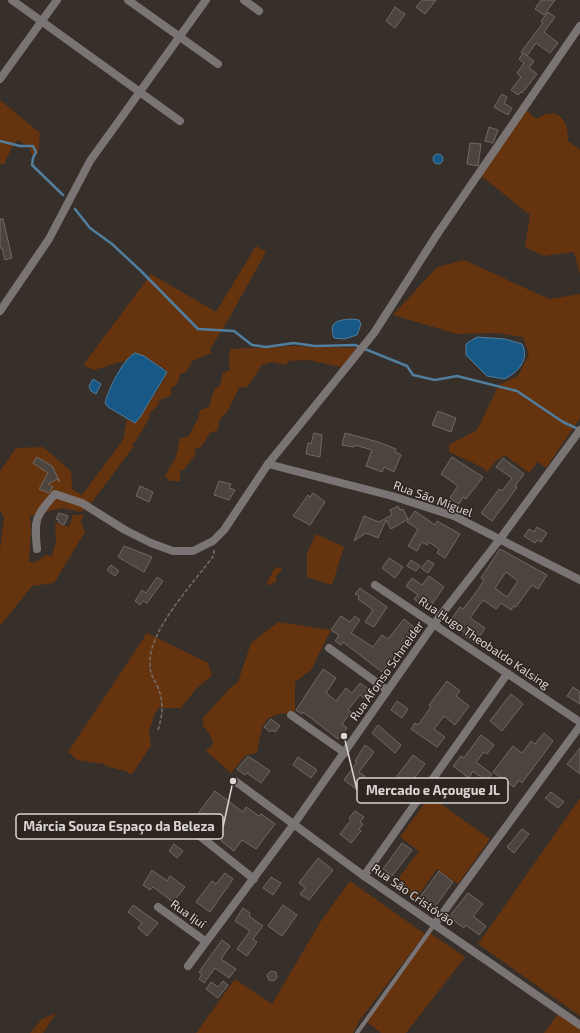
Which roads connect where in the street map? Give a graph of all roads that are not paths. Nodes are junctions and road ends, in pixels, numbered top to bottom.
1 (12, 0) edge
2 (57, 0) edge
3 (128, 0) edge
4 (206, 0) edge
5 (244, 0) edge
6 (259, 10) dead end
7 (42, 21) junction
8 (580, 26) edge
9 (180, 37) junction
10 (218, 64) dead end
11 (0, 79) edge
12 (140, 92) junction
13 (180, 121) dead end
14 (0, 311) edge
15 (580, 430) edge
16 (268, 464) junction
17 (500, 539) junction
18 (37, 549) dead end
19 (580, 580) edge
20 (375, 585) dead end
21 (434, 624) junction
22 (329, 648) dead end
23 (508, 674) junction
24 (387, 690) junction
25 (291, 715) dead end
26 (580, 722) edge
27 (580, 726) edge
28 (345, 753) junction
29 (235, 781) dead end
30 (294, 824) junction
31 (196, 833) dead end
32 (364, 876) junction
33 (254, 879) junction
34 (158, 907) dead end
35 (434, 925) junction
36 (205, 941) junction
37 (188, 966) dead end
38 (580, 1025) edge
39 (357, 1033) edge

1 - 7 street
2 - 7 street
3 - 9 street
4 - 9 street
5 - 6 street
7 - 11 street
7 - 12 street
8 - 16 street
9 - 10 street
9 - 12 street
12 - 13 street
12 - 14 street
15 - 17 street, Rua Afonso Schneider
16 - 17 street, Rua São Miguel
16 - 18 street
17 - 19 street, Rua São Miguel
17 - 21 street, Rua Afonso Schneider
20 - 21 street, Rua Hugo Theobaldo Kalsing
21 - 23 street, Rua Hugo Theobaldo Kalsing
21 - 24 street, Rua Afonso Schneider
22 - 24 street
23 - 26 street, Rua Hugo Theobaldo Kalsing
23 - 32 street
24 - 28 street, Rua Afonso Schneider
25 - 28 street
27 - 35 street
28 - 30 street, Rua Afonso Schneider
29 - 30 street, Rua São Cristóvão
30 - 32 street, Rua São Cristóvão
30 - 33 street, Rua Afonso Schneider
31 - 33 street
32 - 35 street, Rua São Cristóvão
33 - 36 street, Rua Afonso Schneider
34 - 36 street, Rua Ijuí
35 - 38 street, Rua São Cristóvão
35 - 39 lane
36 - 37 street, Rua Afonso Schneider

